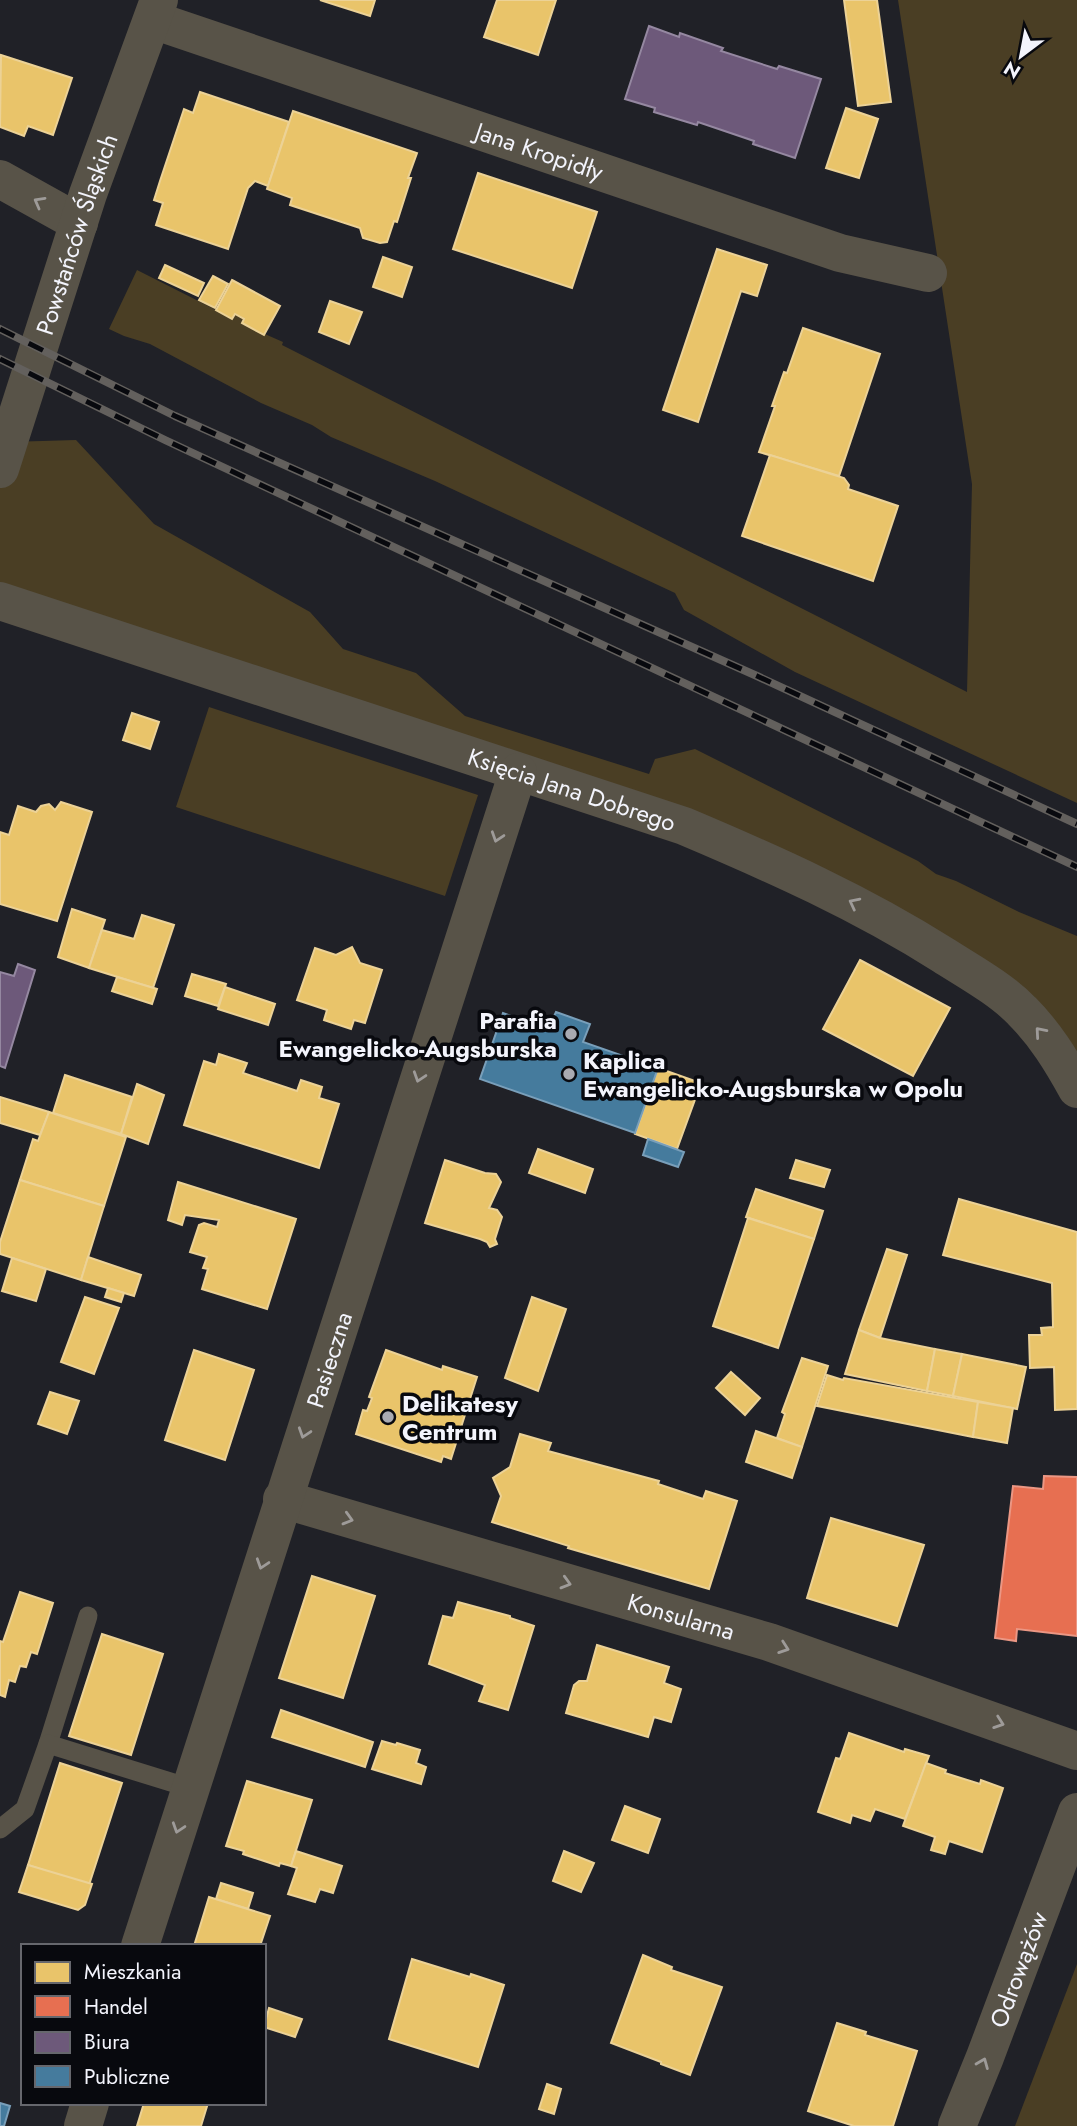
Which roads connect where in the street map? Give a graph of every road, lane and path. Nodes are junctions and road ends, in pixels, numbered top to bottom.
1 (156, 10) edge
2 (0, 179) edge
3 (79, 223) junction
4 (928, 273) dead end
5 (0, 469) edge
6 (0, 601) edge
7 (518, 772) junction
8 (1077, 1089) edge
9 (282, 1499) junction
10 (88, 1616) dead end
11 (48, 1744) junction
12 (1077, 1751) edge
13 (190, 1788) junction
14 (1077, 1812) edge
15 (0, 1829) edge
16 (141, 1944) edge
17 (89, 2105) edge
18 (83, 2126) edge
19 (957, 2126) edge

1 - 3 street, Powstańców Śląskich
1 - 4 street, Jana Kropidły
3 -> 2 street
3 - 5 street, Powstańców Śląskich
6 - 7 street, Księcia Jana Dobrego
8 -> 7 street, Księcia Jana Dobrego
7 -> 9 street, Pasieczna
9 -> 12 street, Konsularna
9 -> 13 street, Pasieczna
10 - 11 lane
11 - 13 lane
11 - 15 lane
13 -> 16 street, Pasieczna
19 -> 14 street, Odrowążów
17 - 18 street

